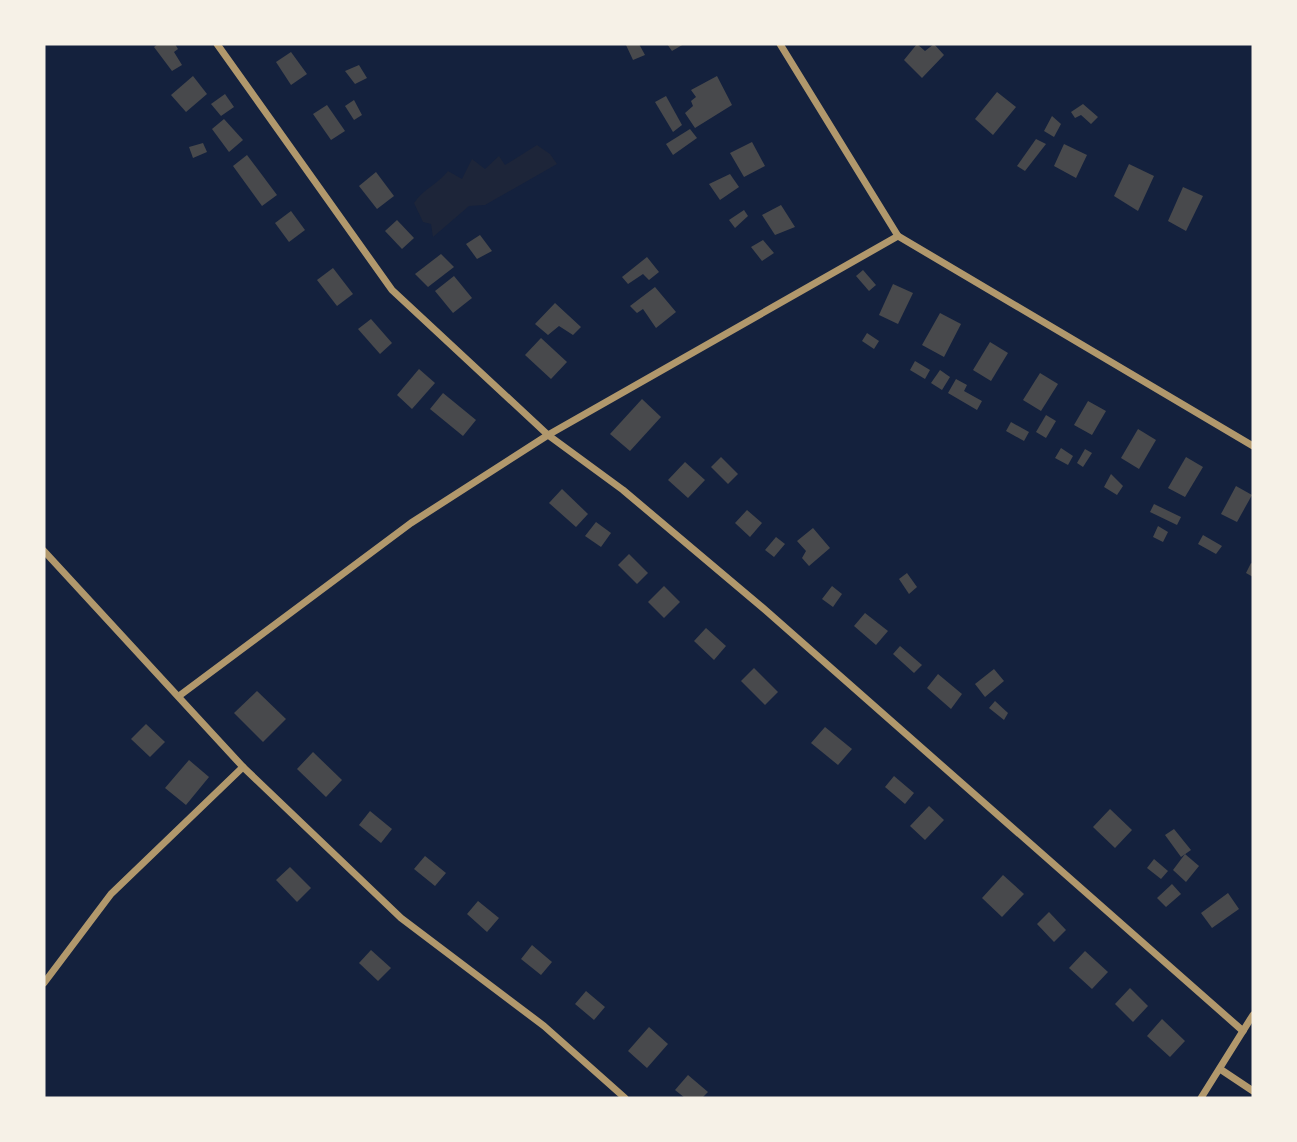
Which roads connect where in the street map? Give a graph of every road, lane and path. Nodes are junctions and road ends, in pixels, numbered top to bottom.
1 (218, 44) edge
2 (780, 44) edge
3 (898, 236) junction
4 (548, 435) junction
5 (1253, 446) edge
6 (44, 551) edge
7 (179, 696) junction
8 (243, 767) junction
9 (44, 983) edge
10 (1253, 1015) edge
11 (1243, 1031) junction
12 (1220, 1069) junction
13 (1253, 1091) edge
14 (625, 1098) edge
15 (1201, 1098) edge

1 - 4 street
2 - 3 street
3 - 4 street
3 - 5 street
4 - 7 street
4 - 11 street
6 - 7 street
7 - 8 street
8 - 9 street
8 - 14 street
10 - 11 street
11 - 12 street
12 - 13 street
12 - 15 street

